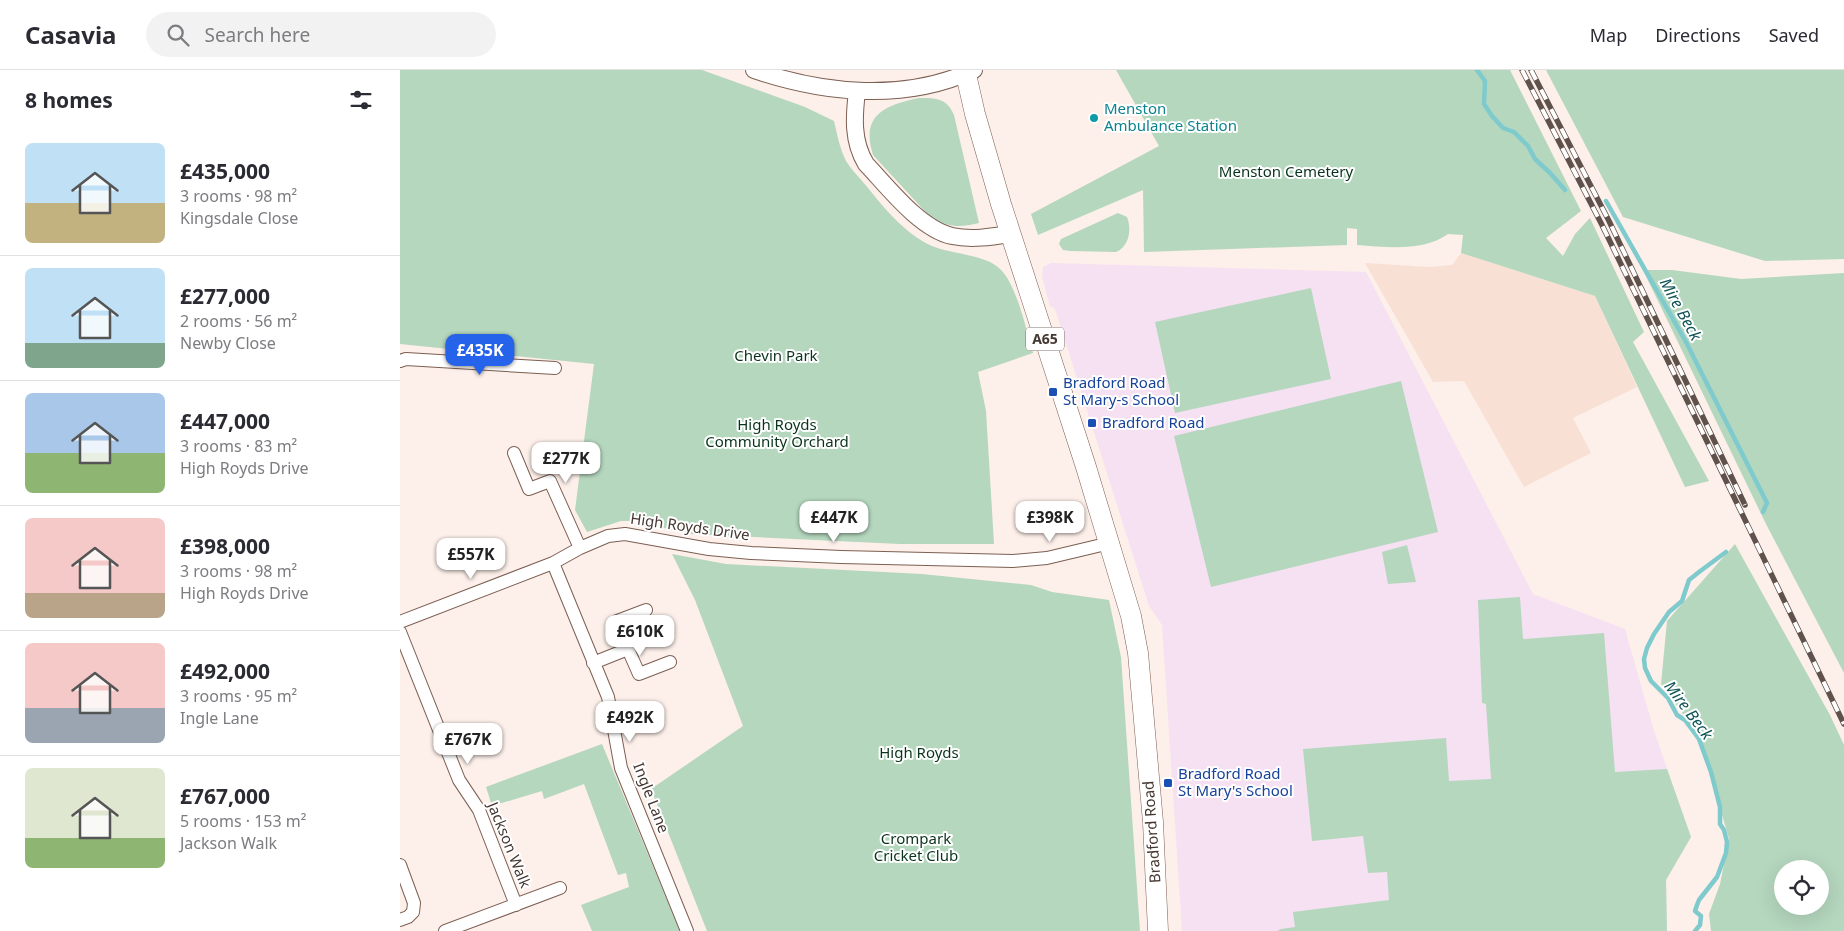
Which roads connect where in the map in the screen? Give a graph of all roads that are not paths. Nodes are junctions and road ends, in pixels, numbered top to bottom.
1 (754, 70) edge
2 (968, 71) edge
3 (857, 90) junction
4 (1010, 234) junction
5 (400, 361) edge
6 (555, 368) dead end
7 (514, 453) dead end
8 (1110, 543) junction
9 (580, 548) junction
10 (553, 563) junction
11 (646, 610) dead end
12 (400, 622) edge
13 (400, 632) edge
14 (628, 649) junction
15 (670, 662) dead end
16 (593, 663) junction
17 (400, 865) edge
18 (560, 888) dead end
19 (516, 905) junction
20 (400, 920) edge
21 (445, 931) edge
22 (687, 931) edge
23 (1158, 931) edge

1 - 3 street
2 - 3 street
2 - 4 main road, Bradford Road / A65
3 - 4 street
4 - 8 main road, Bradford Road / A65
5 - 6 street
7 - 9 street
8 - 9 street, High Royds Drive
8 - 23 main road, Bradford Road / A65
9 - 10 street, High Royds Drive
10 - 12 street, High Royds Drive
10 - 16 street, Ingle Lane
11 - 14 street
13 - 19 street, Jackson Walk
14 - 15 street
14 - 16 street
16 - 22 street, Ingle Lane
17 - 20 street
18 - 19 street, Jackson Walk
19 - 21 street, Jackson Walk

